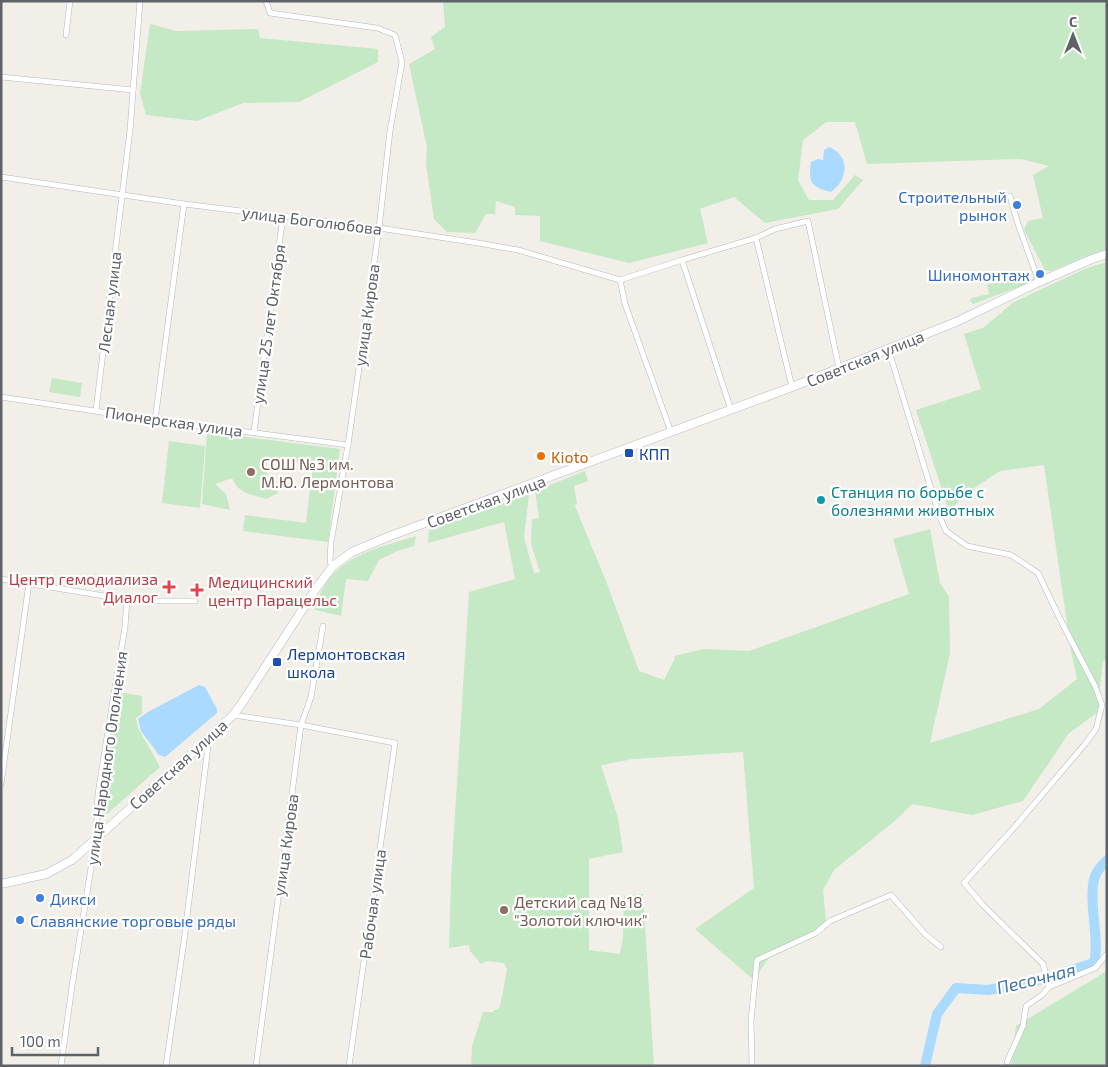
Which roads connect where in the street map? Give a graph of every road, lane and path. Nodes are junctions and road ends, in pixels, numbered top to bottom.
1 (70, 1) edge
2 (140, 1) edge
3 (266, 1) edge
4 (66, 35) dead end
5 (1, 77) edge
6 (133, 90) junction
7 (1, 177) edge
8 (122, 194) junction
9 (1010, 196) dead end
10 (184, 204) junction
11 (283, 216) junction
12 (378, 228) junction
13 (756, 238) junction
14 (1107, 254) edge
15 (682, 260) junction
16 (620, 280) junction
17 (1039, 282) junction
18 (888, 348) junction
19 (839, 368) junction
20 (792, 387) junction
21 (1, 397) edge
22 (96, 410) junction
23 (731, 410) junction
24 (154, 420) junction
25 (254, 432) junction
26 (671, 432) junction
27 (348, 445) junction
28 (333, 566) junction
29 (1, 579) edge
30 (29, 583) junction
31 (127, 599) junction
32 (195, 601) dead end
33 (323, 626) dead end
34 (233, 715) junction
35 (301, 725) junction
36 (209, 738) junction
37 (1, 784) edge
38 (96, 837) junction
39 (1, 884) edge
40 (941, 947) dead end
41 (1107, 954) edge
42 (1049, 987) junction
43 (1007, 1062) dead end
44 (61, 1066) edge
45 (166, 1066) edge
46 (256, 1066) edge
47 (349, 1066) edge
48 (752, 1066) edge

1 - 4 street
2 - 6 street, Лесная улица
3 - 12 street, улица Кирова
5 - 6 street
6 - 8 street, Лесная улица
7 - 8 street, улица Боголюбова
8 - 10 street, улица Боголюбова
8 - 22 street, Лесная улица
9 - 17 street
10 - 11 street, улица Боголюбова
10 - 24 street
11 - 12 street, улица Боголюбова
11 - 25 street, улица 25 лет Октября
12 - 16 street, улица Боголюбова
12 - 27 street, улица Кирова
13 - 15 street
13 - 19 street
13 - 20 street
14 - 17 main road, Советская улица
15 - 16 street
15 - 23 street
16 - 26 street
17 - 18 main road, Советская улица
18 - 19 main road, Советская улица
18 - 42 street
19 - 20 main road, Советская улица
20 - 23 main road, Советская улица
21 - 22 street, Пионерская улица
22 - 24 street, Пионерская улица
23 - 26 main road, Советская улица
24 - 25 street, Пионерская улица
25 - 27 street, Пионерская улица
26 - 28 main road, Советская улица
27 - 28 street, улица Кирова
28 - 34 main road, Советская улица
29 - 30 street
30 - 31 street
30 - 37 street
31 - 32 street
31 - 38 street, улица Народного Ополчения
33 - 35 street, улица Кирова
34 - 35 street
34 - 36 main road, Советская улица
35 - 46 street, улица Кирова
35 - 47 street, Рабочая улица
36 - 38 main road, Советская улица
36 - 45 street
38 - 39 main road, Советская улица
38 - 44 street, улица Народного Ополчения
40 - 48 street
41 - 42 street
42 - 43 street

